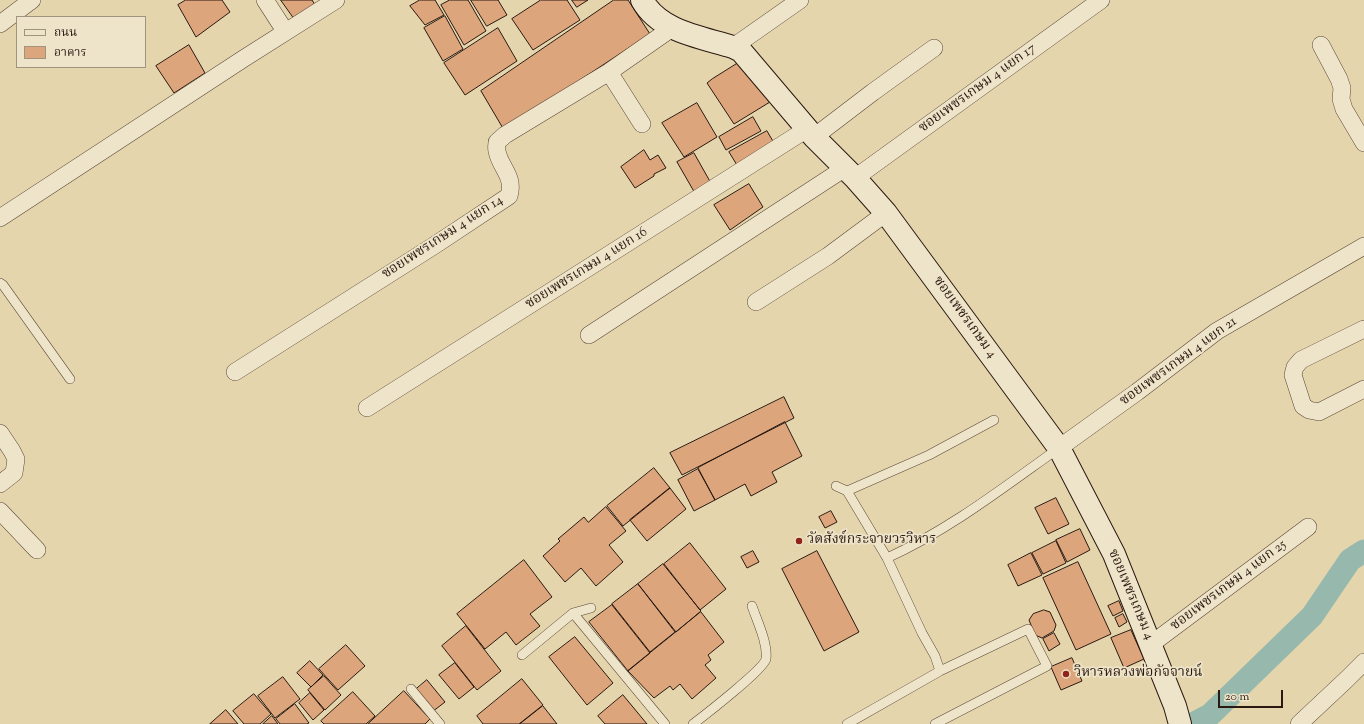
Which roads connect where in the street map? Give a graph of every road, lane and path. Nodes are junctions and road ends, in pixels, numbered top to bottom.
1 (32, 0) edge
2 (265, 0) edge
3 (336, 0) edge
4 (642, 0) edge
5 (800, 0) edge
6 (1101, 0) edge
7 (0, 24) edge
8 (672, 28) junction
9 (285, 31) junction
10 (1320, 45) dead end
11 (733, 47) junction
12 (934, 48) dead end
13 (609, 72) junction
14 (642, 124) dead end
15 (810, 133) junction
16 (1364, 143) edge
17 (850, 173) junction
18 (886, 213) junction
19 (0, 218) edge
20 (1364, 246) edge
21 (0, 283) edge
22 (756, 302) dead end
23 (1364, 329) edge
24 (588, 335) dead end
25 (235, 372) dead end
26 (70, 378) dead end
27 (1364, 389) edge
28 (367, 408) dead end
29 (994, 420) dead end
30 (0, 433) edge
31 (1059, 448) junction
32 (0, 484) edge
33 (836, 486) dead end
34 (847, 491) junction
35 (0, 511) edge
36 (1308, 527) dead end
37 (37, 550) dead end
38 (887, 558) junction
39 (752, 606) dead end
40 (591, 608) dead end
41 (573, 613) junction
42 (1150, 645) junction
43 (522, 656) dead end
44 (1364, 662) edge
45 (940, 671) junction
46 (411, 689) dead end
47 (1178, 715) edge
48 (440, 724) edge
49 (665, 724) edge
50 (693, 724) edge
51 (847, 724) edge
52 (935, 724) edge
53 (1298, 724) edge

1 - 7 street
2 - 9 street
3 - 9 street
4 - 8 street, ซอยเพชรเกษม 4
5 - 11 street
6 - 17 street, ซอยเพชรเกษม 4 แยก 17
8 - 11 street, ซอยเพชรเกษม 4
8 - 13 street, ซอยเพชรเกษม 4 แยก 14
9 - 19 street
10 - 16 street
11 - 15 street, ซอยเพชรเกษม 4
12 - 15 street, ซอยเพชรเกษม 4 แยก 16
13 - 14 street
13 - 25 street, ซอยเพชรเกษม 4 แยก 14
15 - 17 street, ซอยเพชรเกษม 4
15 - 28 street, ซอยเพชรเกษม 4 แยก 16
17 - 18 street, ซอยเพชรเกษม 4
17 - 24 street, ซอยเพชรเกษม 4 แยก 17
18 - 22 street
18 - 31 street, ซอยเพชรเกษม 4
20 - 31 street, ซอยเพชรเกษม 4 แยก 21
21 - 26 lane
23 - 27 street
29 - 34 lane
30 - 32 street
31 - 38 lane
31 - 42 street, ซอยเพชรเกษม 4
33 - 34 lane
34 - 38 lane
35 - 37 street
36 - 42 street, ซอยเพชรเกษม 4 แยก 25
38 - 45 lane
39 - 50 lane
40 - 41 lane
41 - 43 lane
41 - 49 lane
42 - 47 street, ซอยเพชรเกษม 4
44 - 53 street
45 - 51 lane
45 - 52 lane
46 - 48 lane

